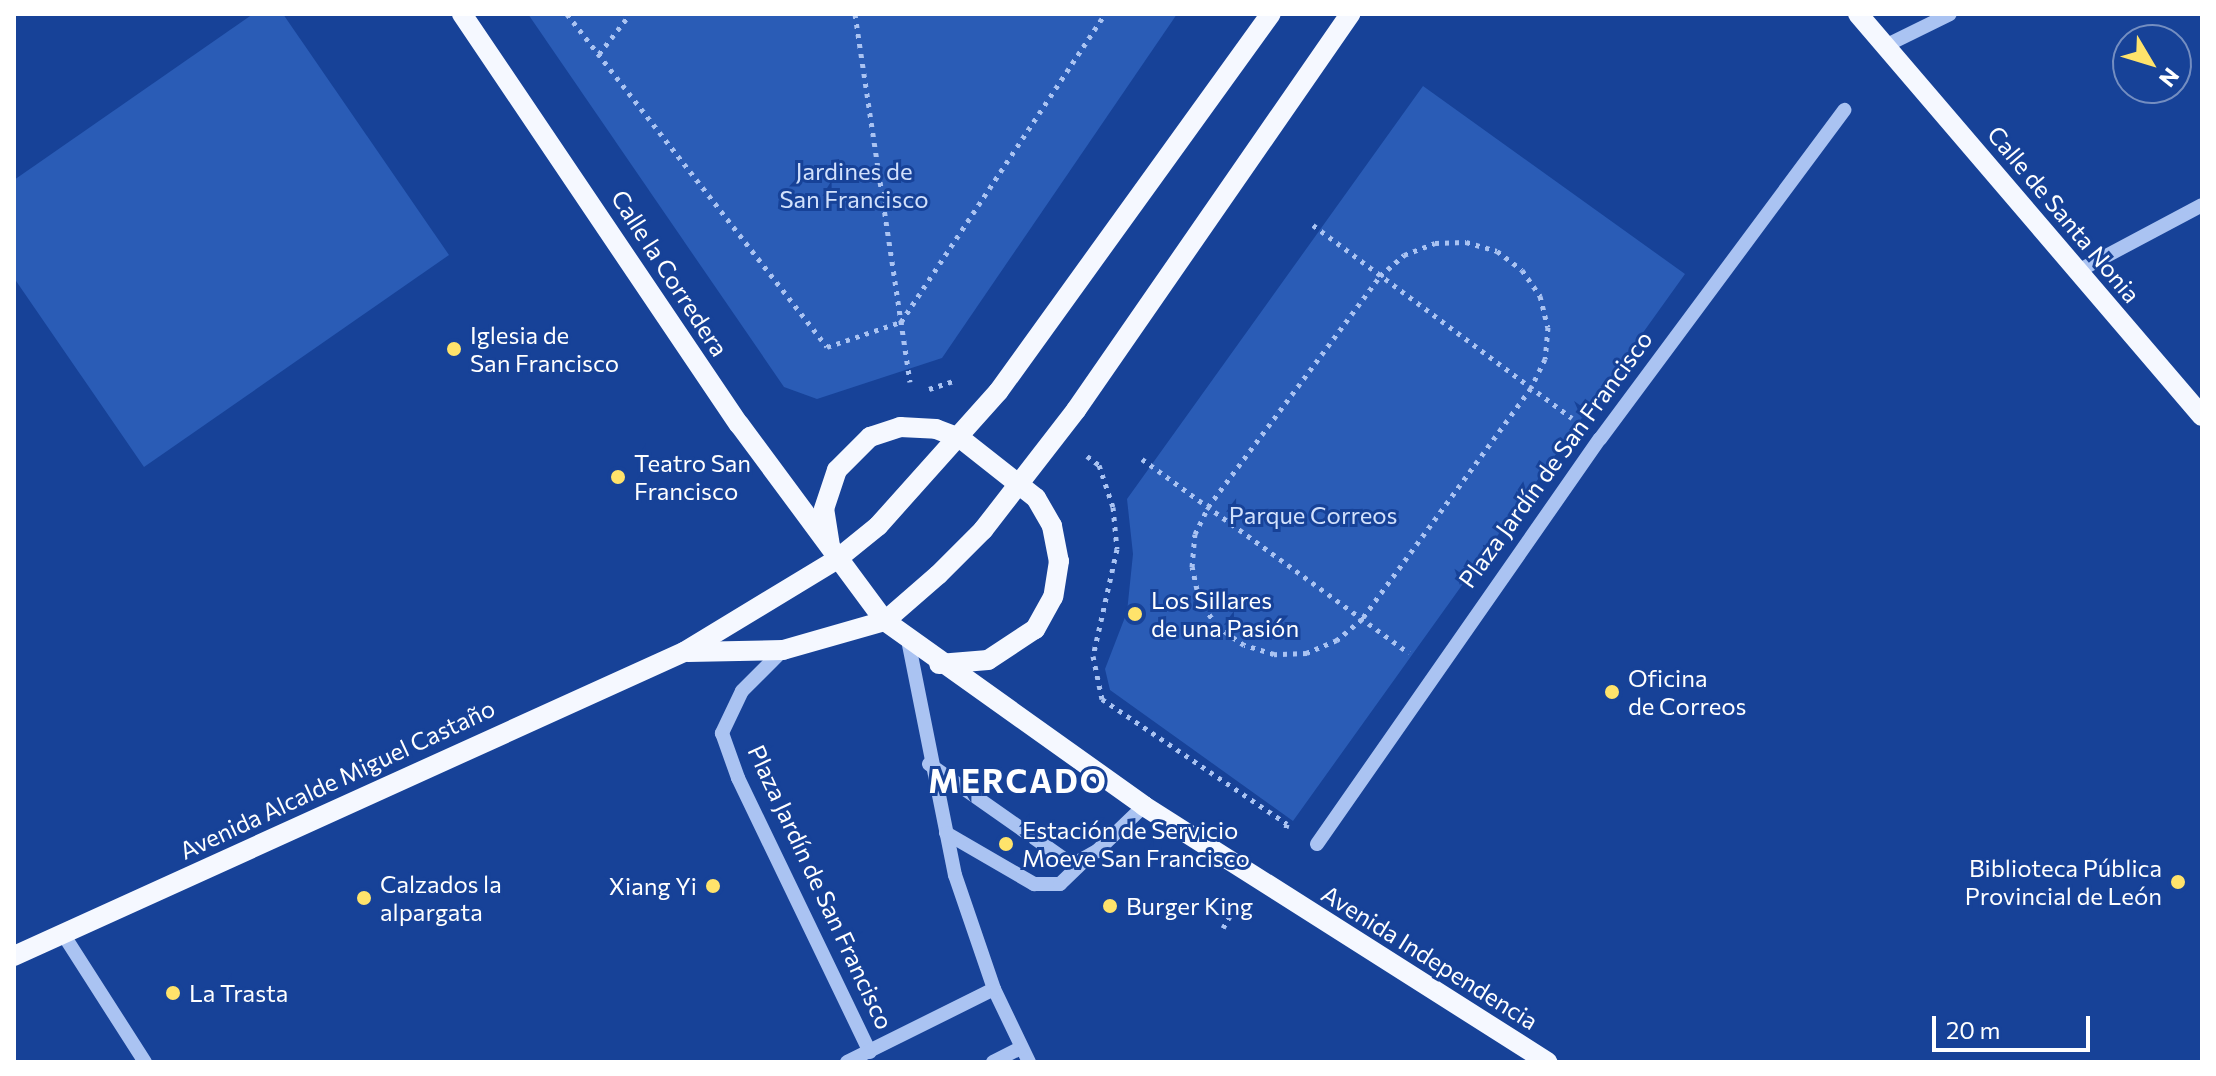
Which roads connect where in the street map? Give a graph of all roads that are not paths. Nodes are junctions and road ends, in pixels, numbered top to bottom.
1 (462, 14) edge
2 (1271, 14) edge
3 (1350, 14) edge
4 (1858, 14) edge
5 (1950, 14) edge
6 (1885, 46) junction
7 (1844, 110) dead end
8 (2202, 205) edge
9 (2078, 271) junction
10 (2202, 416) edge
11 (960, 438) junction
12 (1020, 484) junction
13 (836, 560) junction
14 (885, 621) junction
15 (908, 640) junction
16 (783, 650) junction
17 (684, 652) junction
18 (939, 664) junction
19 (929, 764) junction
20 (1144, 806) junction
21 (946, 833) junction
22 (1317, 844) dead end
23 (1085, 860) junction
24 (63, 934) junction
25 (14, 956) edge
26 (994, 989) junction
27 (1021, 1048) junction
28 (870, 1052) junction
29 (145, 1062) edge
30 (847, 1062) edge
31 (993, 1062) edge
32 (1029, 1062) edge
33 (1548, 1062) edge

1 - 13 main road, Calle la Corredera
2 - 11 main road
3 - 12 main road, Plaza Jardín de San Francisco
4 - 6 main road, Calle de Santa Nonia
5 - 6 street
6 - 9 main road, Calle de Santa Nonia
7 - 22 street, Plaza Jardín de San Francisco
8 - 9 street
9 - 10 main road, Calle de Santa Nonia
11 - 12 main road
11 - 13 main road
11 - 13 main road
12 - 14 main road, Plaza Jardín de San Francisco
12 - 18 main road
13 - 14 main road
13 - 17 main road
14 - 15 main road
14 - 16 main road, Plaza Jardín de San Francisco
15 - 18 main road
15 - 19 street
16 - 17 main road, Plaza Jardín de San Francisco
16 - 28 street, Plaza Jardín de San Francisco
17 - 24 main road, Avenida Alcalde Miguel Castaño
18 - 20 main road
19 - 21 street
19 - 23 street
20 - 23 street
20 - 33 main road, Avenida Independencia
21 - 23 street
21 - 26 street
24 - 25 main road, Avenida Alcalde Miguel Castaño
24 - 29 street
26 - 27 street
26 - 28 street, Plaza Jardín de San Francisco
27 - 31 street
27 - 32 street
28 - 30 street

